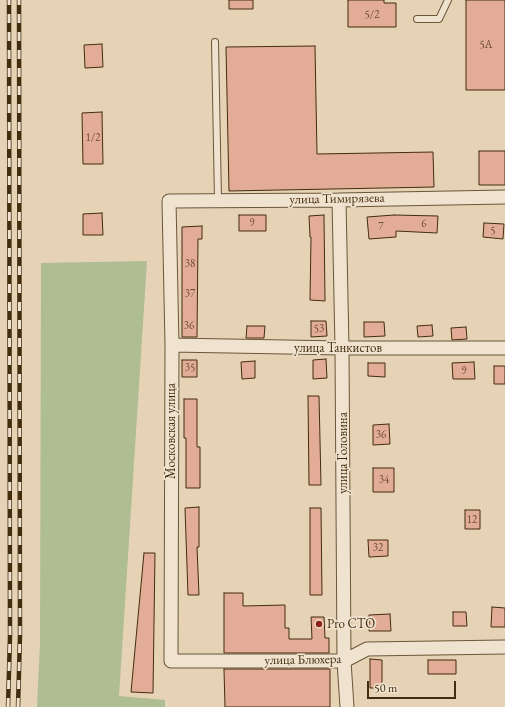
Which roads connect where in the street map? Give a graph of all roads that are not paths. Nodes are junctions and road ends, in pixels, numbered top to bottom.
1 (448, 0) edge
2 (417, 19) dead end
3 (215, 42) dead end
4 (505, 197) edge
5 (218, 200) junction
6 (339, 200) junction
7 (169, 201) joint
8 (172, 346) junction
9 (342, 348) junction
10 (505, 348) edge
11 (505, 647) edge
12 (171, 661) joint
13 (344, 661) junction
14 (347, 707) edge

1 - 2 lane
3 - 5 lane
4 - 6 street, улица Тимирязева
5 - 6 street, улица Тимирязева
5 - 7 street, улица Тимирязева
6 - 9 street, улица Головина
7 - 8 street, Московская улица
8 - 9 street, улица Танкистов
8 - 12 street, Московская улица
9 - 10 street, улица Танкистов
9 - 13 street, улица Головина
11 - 13 street, улица Блюхера
12 - 13 street, улица Блюхера
13 - 14 street, улица Головина

